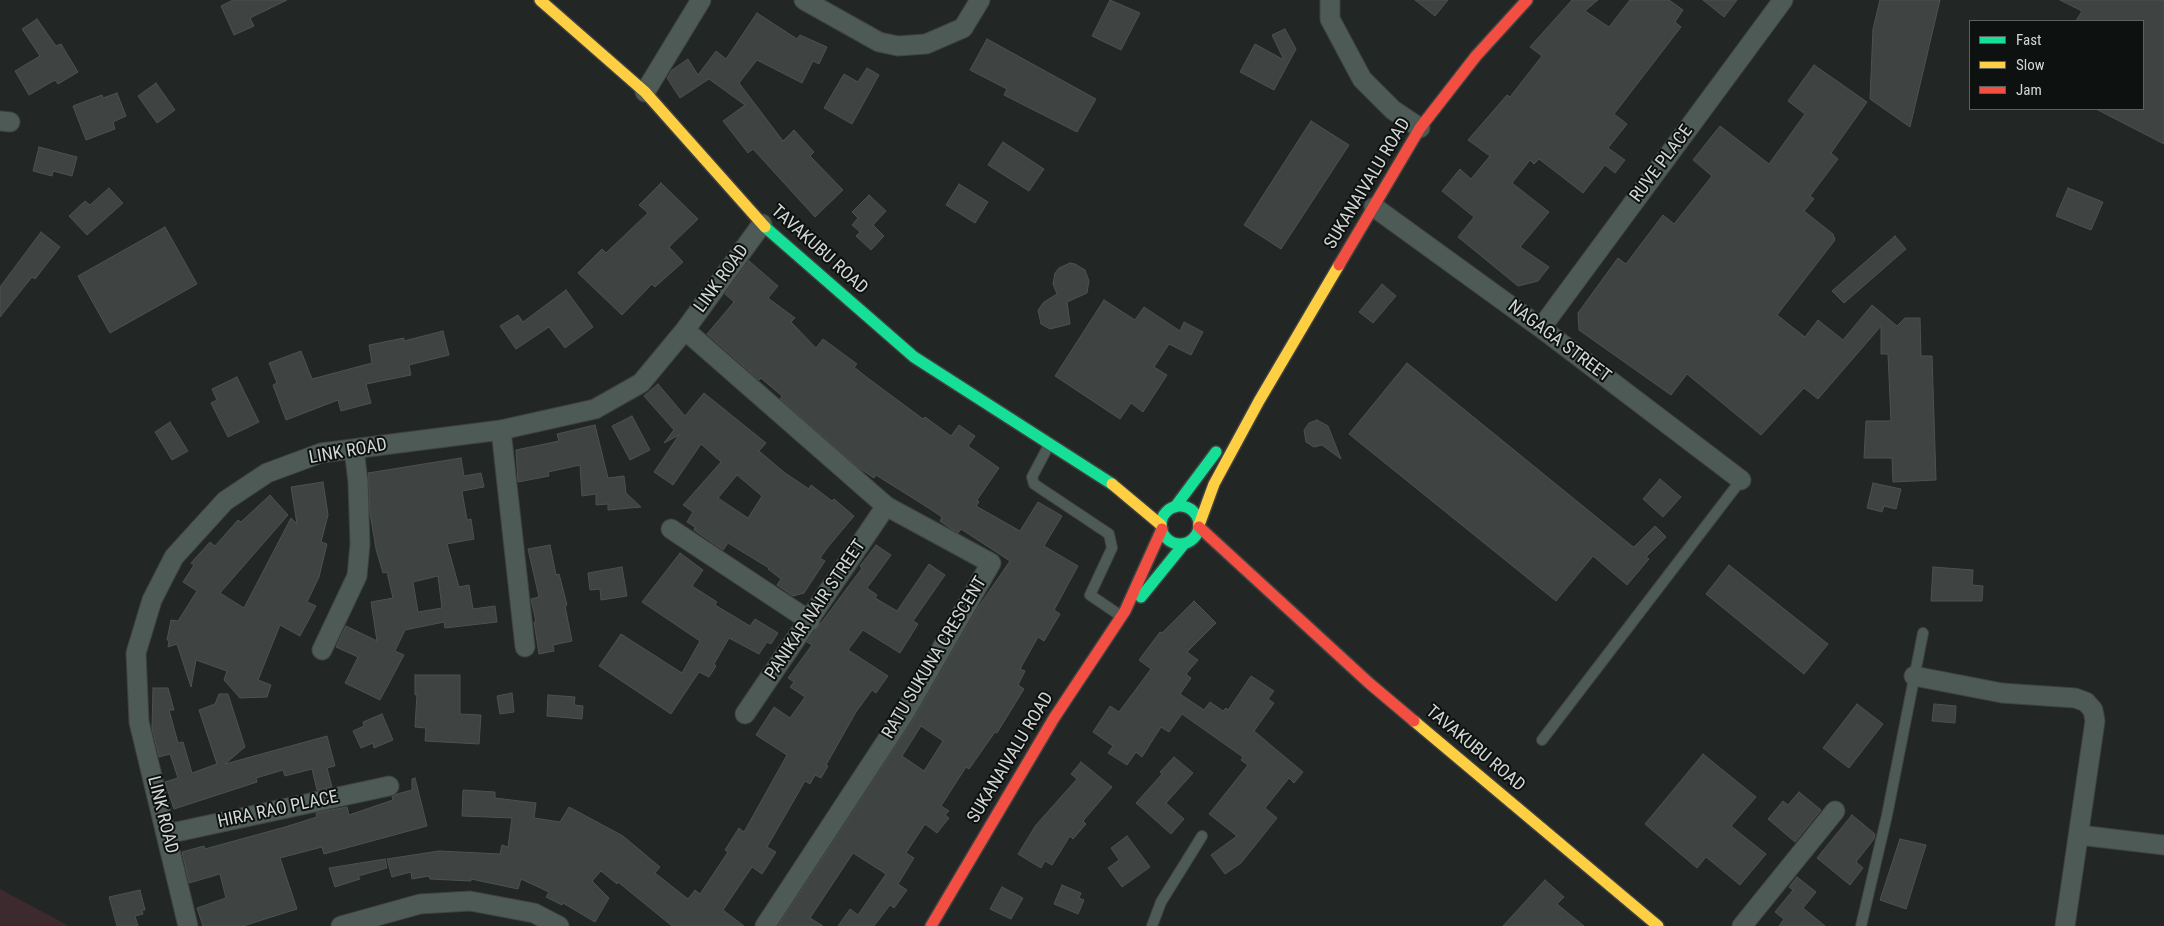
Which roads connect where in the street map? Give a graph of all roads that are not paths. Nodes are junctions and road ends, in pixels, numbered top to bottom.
1 (540, 0) edge
2 (701, 0) edge
3 (804, 0) edge
4 (980, 0) edge
5 (1330, 0) edge
6 (1527, 0) edge
7 (1783, 0) edge
8 (645, 92) junction
9 (1420, 128) junction
10 (1374, 208) junction
11 (762, 224) junction
12 (1541, 328) junction
13 (685, 330) junction
14 (1260, 402) junction
15 (501, 430) junction
16 (1050, 444) junction
17 (354, 449) junction
18 (1741, 480) joint
19 (1111, 483) junction
20 (886, 506) junction
21 (1173, 508) junction
22 (1199, 526) junction
23 (1161, 527) junction
24 (671, 529) dead end
25 (1188, 545) junction
26 (1225, 567) dead end
27 (1272, 596) junction
28 (1123, 614) junction
29 (810, 621) junction
30 (1923, 633) dead end
31 (526, 646) dead end
32 (322, 650) dead end
33 (1914, 676) junction
34 (745, 714) dead end
35 (1542, 740) dead end
36 (389, 786) dead end
37 (1836, 811) dead end
38 (167, 834) junction
39 (2079, 835) junction
40 (1202, 836) dead end
41 (2164, 845) edge
42 (188, 926) edge
43 (341, 926) edge
44 (559, 926) edge
45 (765, 926) edge
46 (930, 926) edge
47 (1152, 926) edge
48 (1658, 926) edge
49 (1742, 926) edge
50 (1861, 926) edge
51 (2065, 926) edge

1 - 8 main road, TAVAKUBU ROAD
2 - 8 street
3 - 4 street
5 - 9 street
6 - 9 main road, SUKANAIVALU ROAD
7 - 12 street, RUVE PLACE
8 - 11 main road, TAVAKUBU ROAD
9 - 10 main road, SUKANAIVALU ROAD
10 - 12 street, NAGAGA STREET
10 - 14 main road, SUKANAIVALU ROAD
11 - 13 street, LINK ROAD
11 - 16 main road, TAVAKUBU ROAD
12 - 18 street, NAGAGA STREET
13 - 15 street, LINK ROAD
13 - 20 street, RATU SUKUNA CRESCENT
14 - 21 main road, SUKANAIVALU ROAD
14 - 22 main road, SUKANAIVALU ROAD
15 - 17 street, LINK ROAD
15 - 31 street
16 - 19 main road, TAVAKUBU ROAD
16 - 28 lane
17 - 32 street
17 - 38 street, LINK ROAD
18 - 35 lane
19 - 21 main road, TAVAKUBU ROAD
19 - 23 main road, TAVAKUBU ROAD
20 - 29 street, PANIKAR NAIR STREET
20 - 45 street, RATU SUKUNA CRESCENT
21 - 22 main road
21 - 23 main road
22 - 25 main road
22 - 27 main road, TAVAKUBU ROAD
23 - 25 main road
23 - 28 main road, SUKANAIVALU ROAD
24 - 29 street
25 - 28 main road, SUKANAIVALU ROAD
26 - 27 main road, TAVAKUBU ROAD
27 - 48 main road, TAVAKUBU ROAD
28 - 46 main road, SUKANAIVALU ROAD
29 - 34 street, PANIKAR NAIR STREET
30 - 33 lane
33 - 39 street
33 - 50 lane
36 - 38 street, HIRA RAO PLACE
37 - 49 street
38 - 42 street, LINK ROAD
39 - 41 street
39 - 51 street
40 - 47 lane
43 - 44 street

